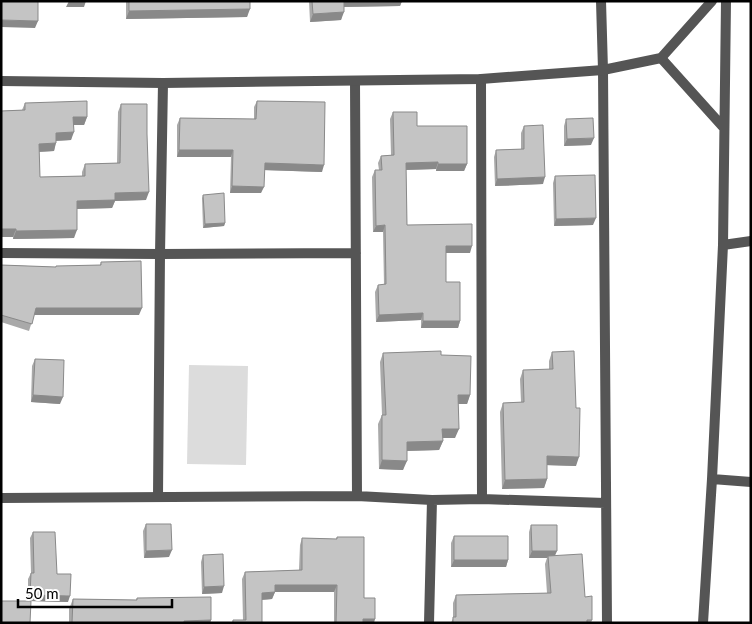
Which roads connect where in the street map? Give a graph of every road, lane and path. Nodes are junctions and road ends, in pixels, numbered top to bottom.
1 (601, 1) edge
2 (712, 1) edge
3 (726, 1) edge
4 (661, 58) junction
5 (603, 70) junction
6 (481, 78) junction
7 (1, 81) edge
8 (355, 81) junction
9 (163, 83) junction
10 (724, 128) junction
11 (751, 241) edge
12 (723, 245) junction
13 (1, 253) edge
14 (356, 253) junction
15 (160, 254) junction
16 (712, 479) junction
17 (751, 482) edge
18 (158, 496) junction
19 (357, 496) junction
20 (1, 498) edge
21 (482, 499) junction
22 (432, 500) junction
23 (605, 503) junction
24 (429, 623) edge
25 (607, 623) edge
26 (703, 623) edge

1 - 5 street
2 - 4 street
3 - 10 street
4 - 5 street
4 - 10 street
5 - 6 street
5 - 23 street
6 - 8 street
6 - 21 street
7 - 9 street
8 - 9 street
8 - 14 street
9 - 15 street
10 - 12 street
11 - 12 street
12 - 16 street
13 - 15 street
14 - 15 street
14 - 19 street
15 - 18 street
16 - 17 street
16 - 26 street
18 - 19 street
18 - 20 street
19 - 22 street
21 - 22 street
21 - 23 street
22 - 24 street
23 - 25 street

